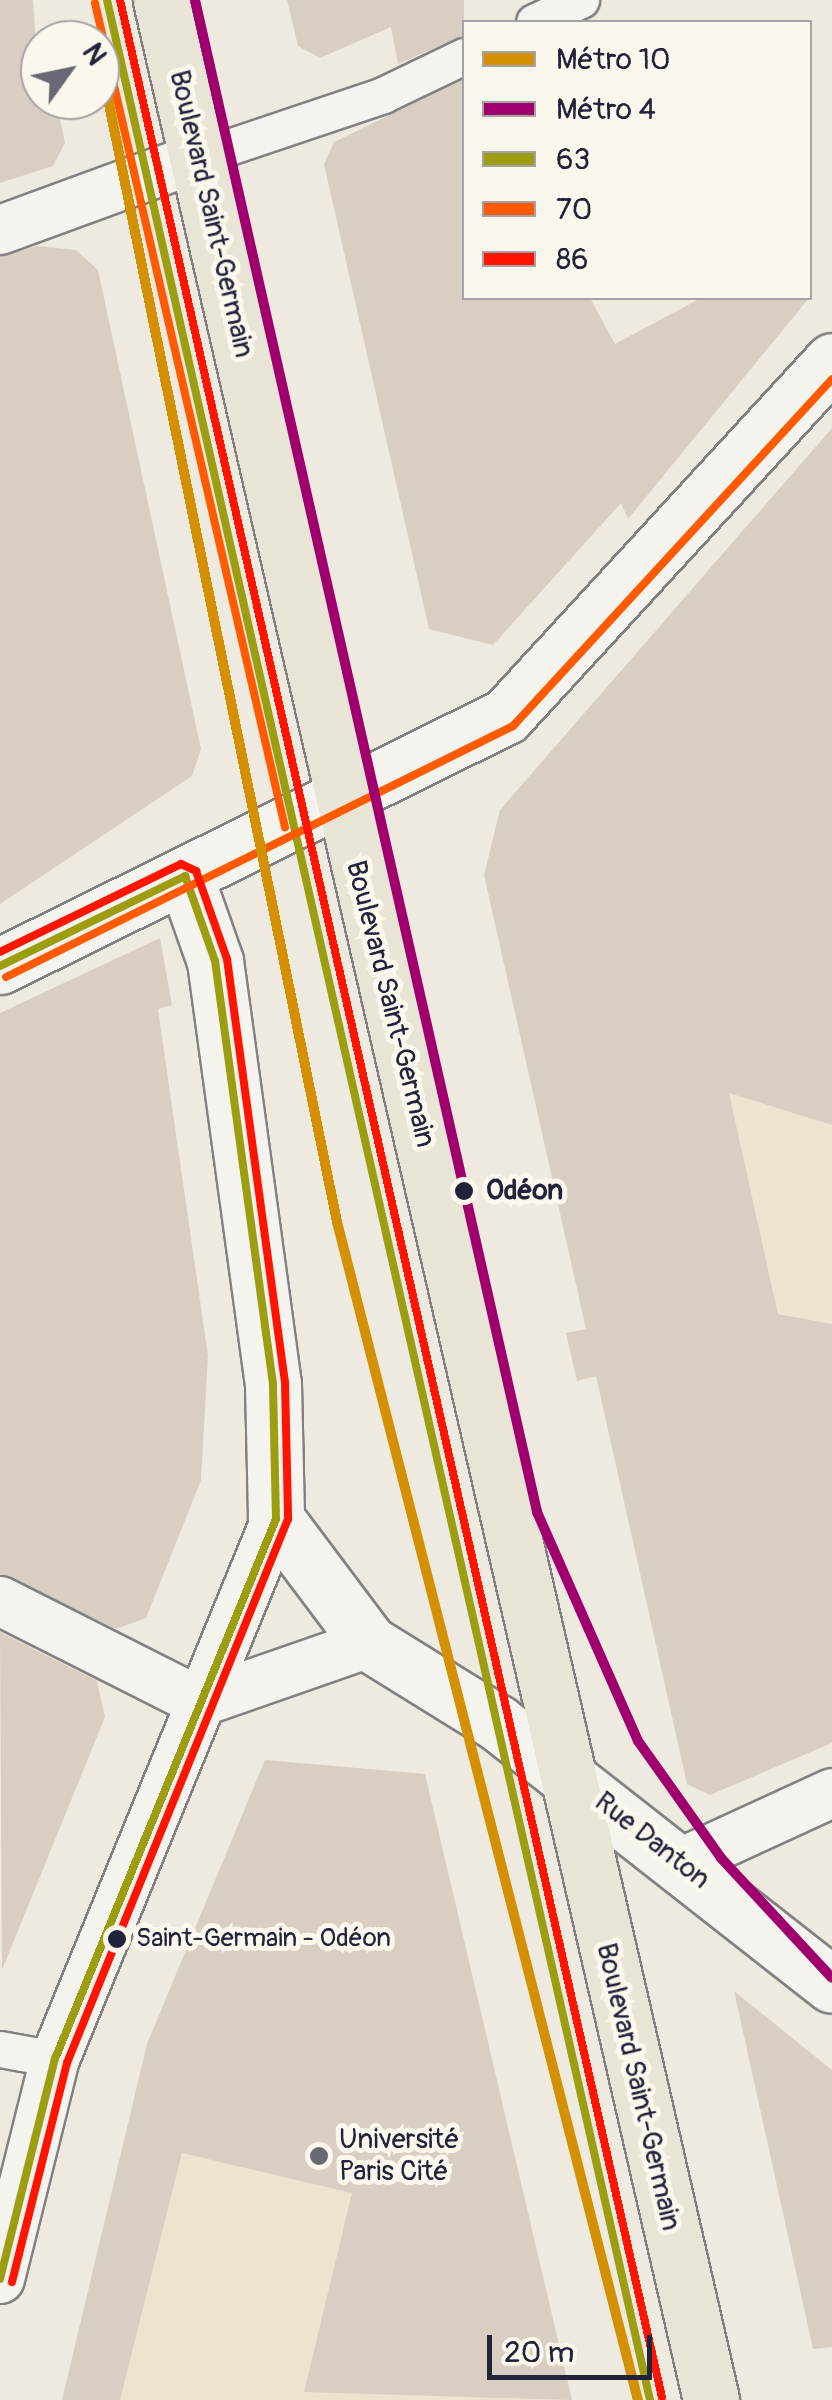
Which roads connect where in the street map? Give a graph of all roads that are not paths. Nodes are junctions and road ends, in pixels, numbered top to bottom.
1 (161, 0) edge
2 (581, 0) edge
3 (538, 20) edge
4 (462, 57) edge
5 (198, 157) junction
6 (0, 230) edge
7 (832, 362) edge
8 (342, 802) junction
9 (186, 876) junction
10 (0, 966) edge
11 (276, 1519) junction
12 (0, 1601) edge
13 (369, 1642) junction
14 (200, 1702) junction
15 (565, 1774) junction
16 (832, 1793) edge
17 (680, 1863) junction
18 (832, 1985) edge
19 (0, 2048) edge
20 (55, 2060) junction
21 (0, 2279) edge
22 (711, 2400) edge

1 - 5 main road, Boulevard Saint-Germain
2 - 3 street
4 - 5 street
5 - 6 street
5 - 8 main road, Boulevard Saint-Germain
7 - 8 street
8 - 9 street
8 - 15 main road, Boulevard Saint-Germain
9 - 10 street
9 - 11 street
11 - 13 street
11 - 14 street
12 - 14 street
13 - 14 street
13 - 15 street
14 - 20 street
15 - 17 street, Rue Danton
15 - 22 main road, Boulevard Saint-Germain
16 - 17 street
17 - 18 street, Rue Danton
19 - 20 street
20 - 21 street

